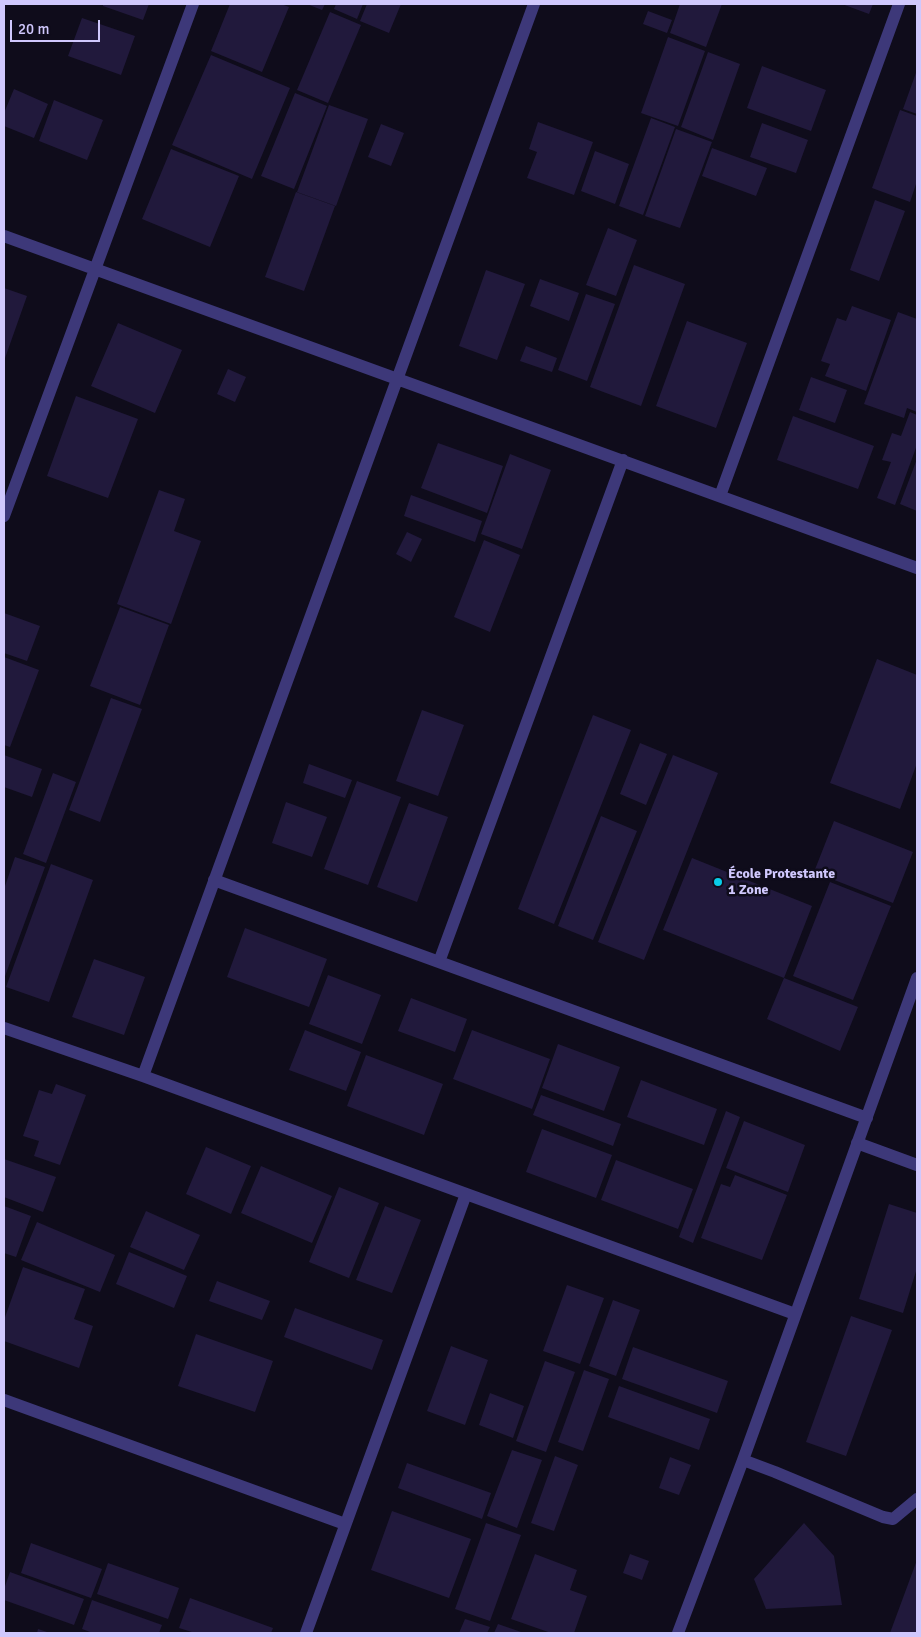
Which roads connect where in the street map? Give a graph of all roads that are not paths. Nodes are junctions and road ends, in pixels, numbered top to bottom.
1 (192, 4) edge
2 (534, 4) edge
3 (899, 4) edge
4 (4, 236) edge
5 (94, 269) junction
6 (398, 378) junction
7 (623, 460) junction
8 (720, 496) junction
9 (4, 516) edge
10 (917, 568) edge
11 (214, 880) junction
12 (439, 962) junction
13 (917, 978) edge
14 (4, 1028) edge
15 (143, 1076) junction
16 (867, 1118) junction
17 (857, 1143) junction
18 (917, 1165) edge
19 (466, 1194) junction
20 (795, 1314) junction
21 (4, 1400) edge
22 (743, 1460) junction
23 (917, 1499) edge
24 (345, 1524) junction
25 (306, 1633) edge
26 (678, 1633) edge

1 - 5 street
2 - 6 street
3 - 8 street
4 - 5 street
5 - 6 street
5 - 9 street
6 - 7 street
6 - 11 street
7 - 8 street
7 - 12 street
8 - 10 street
11 - 12 street
11 - 15 street
12 - 16 street
13 - 16 street
14 - 15 street
15 - 19 street
16 - 17 street
17 - 18 street
17 - 20 street
19 - 20 street
19 - 24 street
20 - 22 street
21 - 24 street
22 - 23 street
22 - 26 street
24 - 25 street

